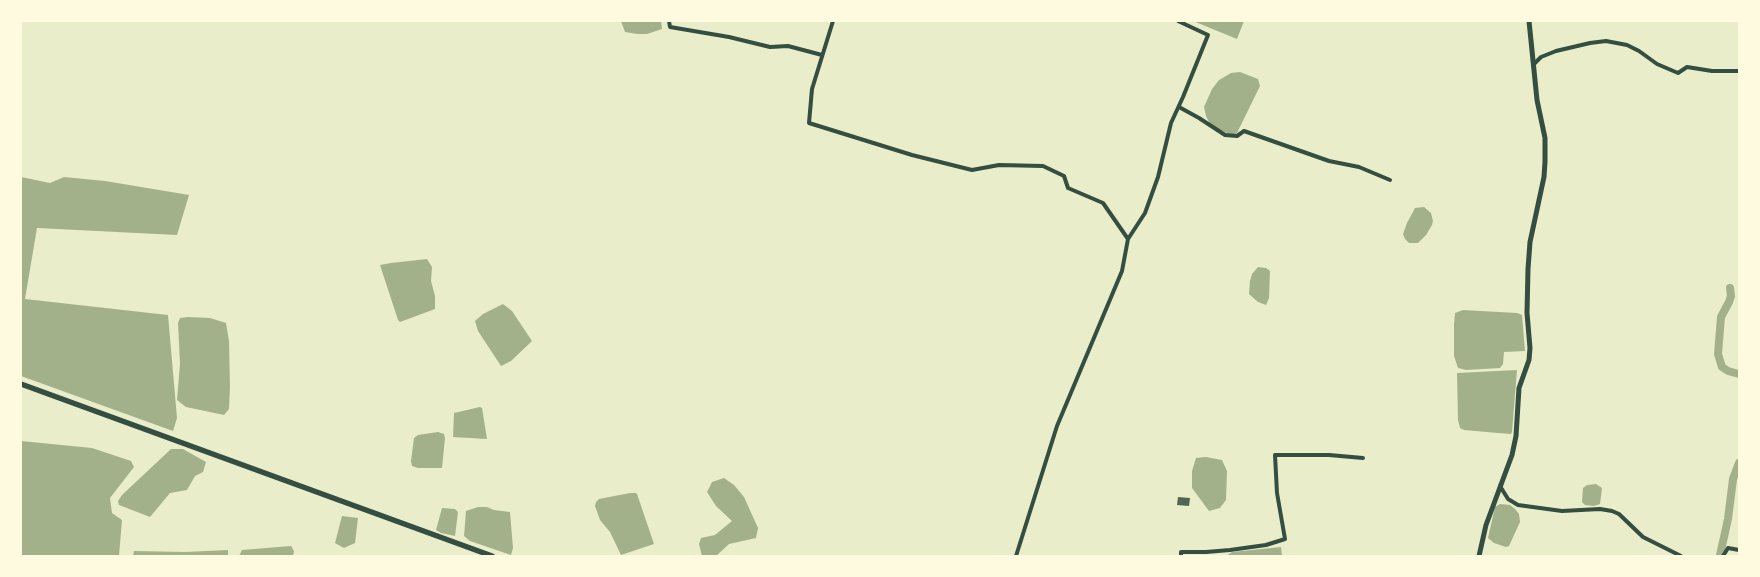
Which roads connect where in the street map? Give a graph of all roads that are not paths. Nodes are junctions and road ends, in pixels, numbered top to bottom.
1 (669, 21) edge
2 (833, 21) edge
3 (1178, 21) edge
4 (1529, 21) edge
5 (822, 55) junction
6 (1533, 65) junction
7 (1739, 71) edge
8 (1178, 107) junction
9 (1390, 180) dead end
10 (1128, 239) junction
11 (21, 384) edge
12 (1363, 458) dead end
13 (1500, 486) junction
14 (1739, 550) edge
15 (492, 556) edge
16 (1016, 556) edge
17 (1181, 556) edge
18 (1479, 556) edge
19 (1681, 556) edge
20 (1723, 556) edge

1 - 5 street
2 - 5 street
3 - 8 street
4 - 6 street
5 - 10 street
6 - 7 street
6 - 13 street
8 - 9 street
8 - 10 street
10 - 16 street
11 - 15 main road
12 - 17 street
13 - 18 street
13 - 19 street
14 - 20 street

